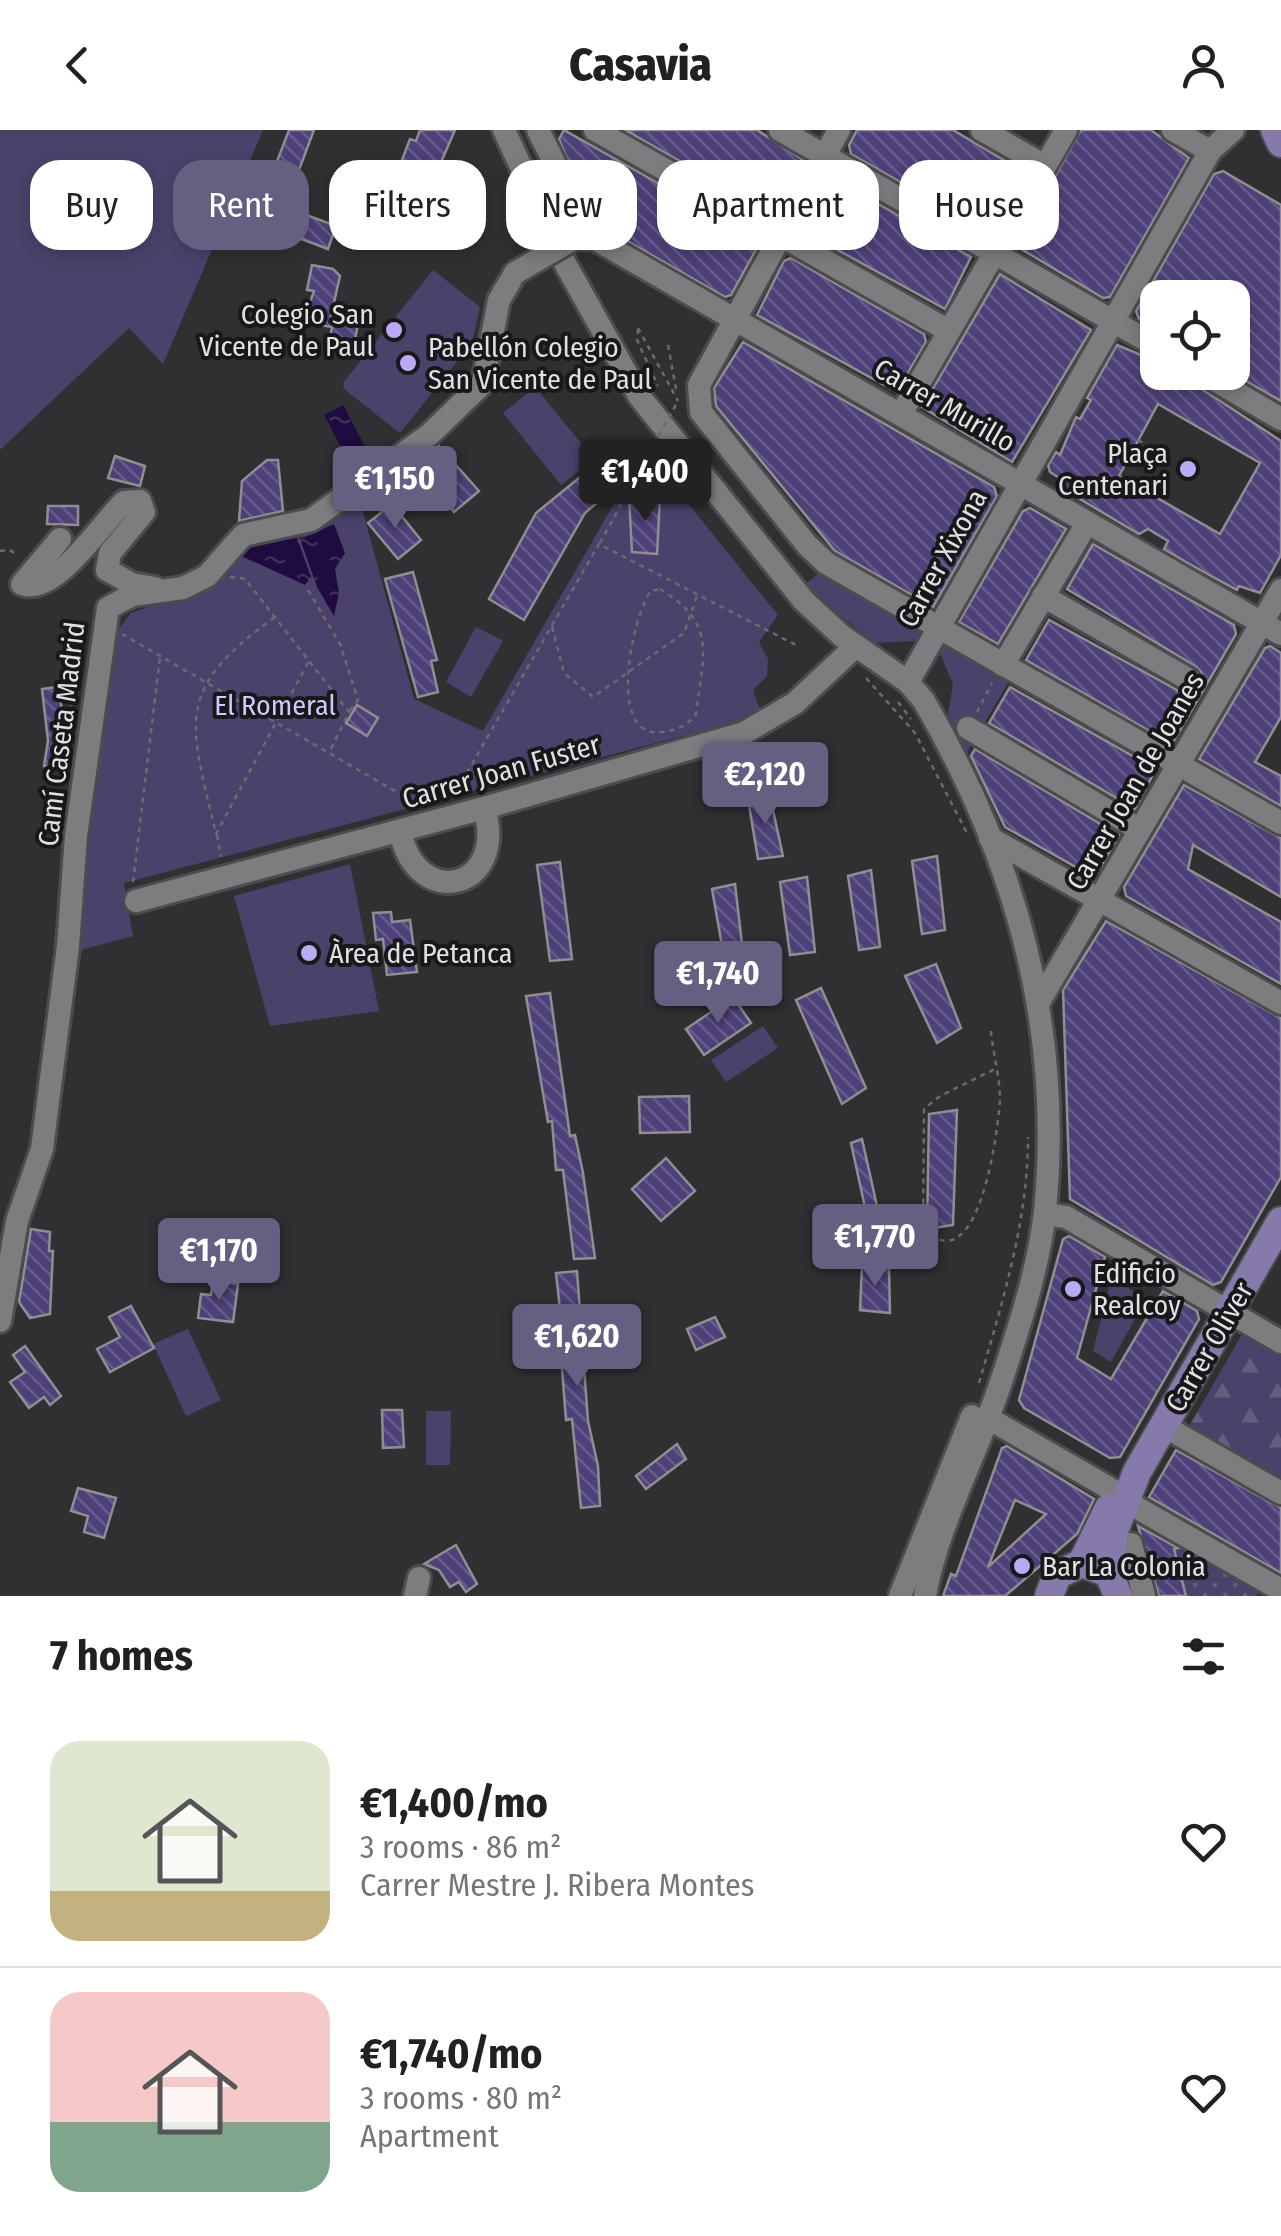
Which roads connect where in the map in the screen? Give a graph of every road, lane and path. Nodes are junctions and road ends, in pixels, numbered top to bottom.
1 (504, 130) edge
2 (538, 130) edge
3 (595, 130) edge
4 (780, 130) edge
5 (839, 130) edge
6 (982, 130) edge
7 (1066, 130) edge
8 (1173, 130) edge
9 (1233, 130) edge
10 (1275, 130) edge
11 (1281, 143) edge
12 (1210, 151) junction
13 (824, 156) junction
14 (518, 160) edge
15 (552, 160) edge
16 (822, 160) edge
17 (1034, 160) edge
18 (1048, 160) edge
19 (657, 165) edge
20 (560, 250) edge
21 (773, 250) edge
22 (807, 250) edge
23 (996, 250) edge
24 (994, 254) junction
25 (736, 318) junction
26 (1111, 322) junction
27 (949, 331) junction
28 (1140, 337) edge
29 (668, 345) dead end
30 (658, 386) dead end
31 (676, 390) junction
32 (1232, 390) edge
33 (901, 414) junction
34 (1281, 419) edge
35 (647, 432) dead end
36 (1138, 440) dead end
37 (659, 447) dead end
38 (1150, 447) dead end
39 (644, 461) junction
40 (1019, 482) junction
41 (678, 483) dead end
42 (1080, 534) dead end
43 (60, 539) dead end
44 (600, 544) junction
45 (0, 552) edge
46 (20, 562) dead end
47 (209, 575) junction
48 (158, 588) junction
49 (308, 590) dead end
50 (1281, 590) edge
51 (698, 594) junction
52 (1043, 596) junction
53 (692, 612) junction
54 (275, 617) junction
55 (104, 622) junction
56 (552, 626) junction
57 (938, 628) junction
58 (1272, 629) edge
59 (796, 645) dead end
60 (850, 652) junction
61 (160, 656) junction
62 (309, 661) junction
63 (1003, 664) junction
64 (867, 672) dead end
65 (630, 674) junction
66 (204, 681) junction
67 (908, 682) junction
68 (1200, 686) dead end
69 (349, 712) junction
70 (274, 721) junction
71 (968, 728) joint
72 (329, 753) junction
73 (1179, 765) junction
74 (484, 808) junction
75 (1281, 823) edge
76 (1140, 830) junction
77 (400, 831) junction
78 (967, 833) dead end
79 (980, 833) junction
80 (216, 834) junction
81 (225, 877) junction
82 (1101, 898) junction
83 (136, 901) joint
84 (1040, 1002) junction
85 (1281, 1002) edge
86 (991, 1031) dead end
87 (995, 1068) junction
88 (1028, 1132) dead end
89 (1044, 1214) junction
90 (1281, 1222) edge
91 (1228, 1313) junction
92 (0, 1321) edge
93 (1281, 1342) edge
94 (980, 1417) junction
95 (1164, 1426) junction
96 (1281, 1493) edge
97 (1122, 1497) junction
98 (1130, 1544) dead end
99 (1082, 1563) junction
100 (1113, 1585) edge
101 (1281, 1590) edge
102 (900, 1596) edge
103 (926, 1596) edge
104 (1049, 1596) edge
105 (1144, 1596) edge

1 - 14 street
2 - 15 street
3 - 19 street
4 - 13 street
5 - 13 street
6 - 17 street
7 - 18 street
8 - 12 street
9 - 12 street, Carrer Xixona
10 - 11 main road
12 - 26 street, Carrer Xixona
13 - 16 street
13 - 24 street
20 - 60 street
21 - 25 street
22 - 27 street
23 - 24 street
24 - 26 street
24 - 27 street
25 - 33 street, Carrer Murillo
25 - 47 street, Carrer Murillo, bridge
25 - 57 street
26 - 28 street
26 - 40 street, Carrer Xixona
27 - 33 street
29 - 31 path
30 - 31 path
31 - 39 path, bridge
32 - 34 street
33 - 40 street, Carrer Murillo
35 - 37 path
36 - 38 path
39 - 41 path
39 - 44 path
40 - 57 street, Carrer Xixona
40 - 58 street, Carrer Murillo
42 - 52 street
43 - 48 street
44 - 51 path
44 - 56 path
45 - 46 path
47 - 48 street, Camí Caseta Madrid
47 - 54 path
48 - 55 street, Camí Caseta Madrid
49 - 69 path
50 - 58 street, Carrer Joan de Joanes
51 - 53 path
51 - 59 path
52 - 63 street
52 - 68 street
53 - 65 path
53 - 65 path
53 - 65 path
54 - 62 path
54 - 66 path
55 - 61 path
55 - 92 street, Camí Caseta Madrid
56 - 65 path
56 - 72 path
57 - 63 street
57 - 67 street, Carrer Xixona
58 - 73 street, Carrer Joan de Joanes
60 - 67 street
60 - 74 street, Carrer Joan Fuster
60 - 78 path
61 - 66 path
61 - 83 path
62 - 69 path
62 - 70 path
63 - 71 path
63 - 73 street
64 - 79 path
66 - 70 path
66 - 80 path
67 - 79 street
69 - 72 path
70 - 72 path
70 - 80 path
71 - 76 street
73 - 75 street
73 - 76 street, Carrer Joan de Joanes
74 - 77 street, Carrer Joan Fuster
74 - 77 street
76 - 82 street, Carrer Joan de Joanes
77 - 81 street, Carrer Joan Fuster
79 - 82 street
79 - 84 street
80 - 81 path
81 - 83 street, Carrer Joan Fuster
82 - 84 street, Carrer Joan de Joanes
82 - 85 street
84 - 89 street
86 - 87 path
87 - 87 path
88 - 94 path
89 - 91 street
89 - 94 street
90 - 91 main road, Carrer Oliver
91 - 93 street
91 - 95 main road, Carrer Oliver
94 - 97 street
94 - 102 street
94 - 103 street
95 - 96 street
95 - 97 main road, Carrer Oliver
97 - 99 main road, Carrer Oliver
97 - 100 main road, Carrer Oliver
97 - 101 street
98 - 105 street
99 - 100 main road
99 - 104 main road, Carrer Oliver

